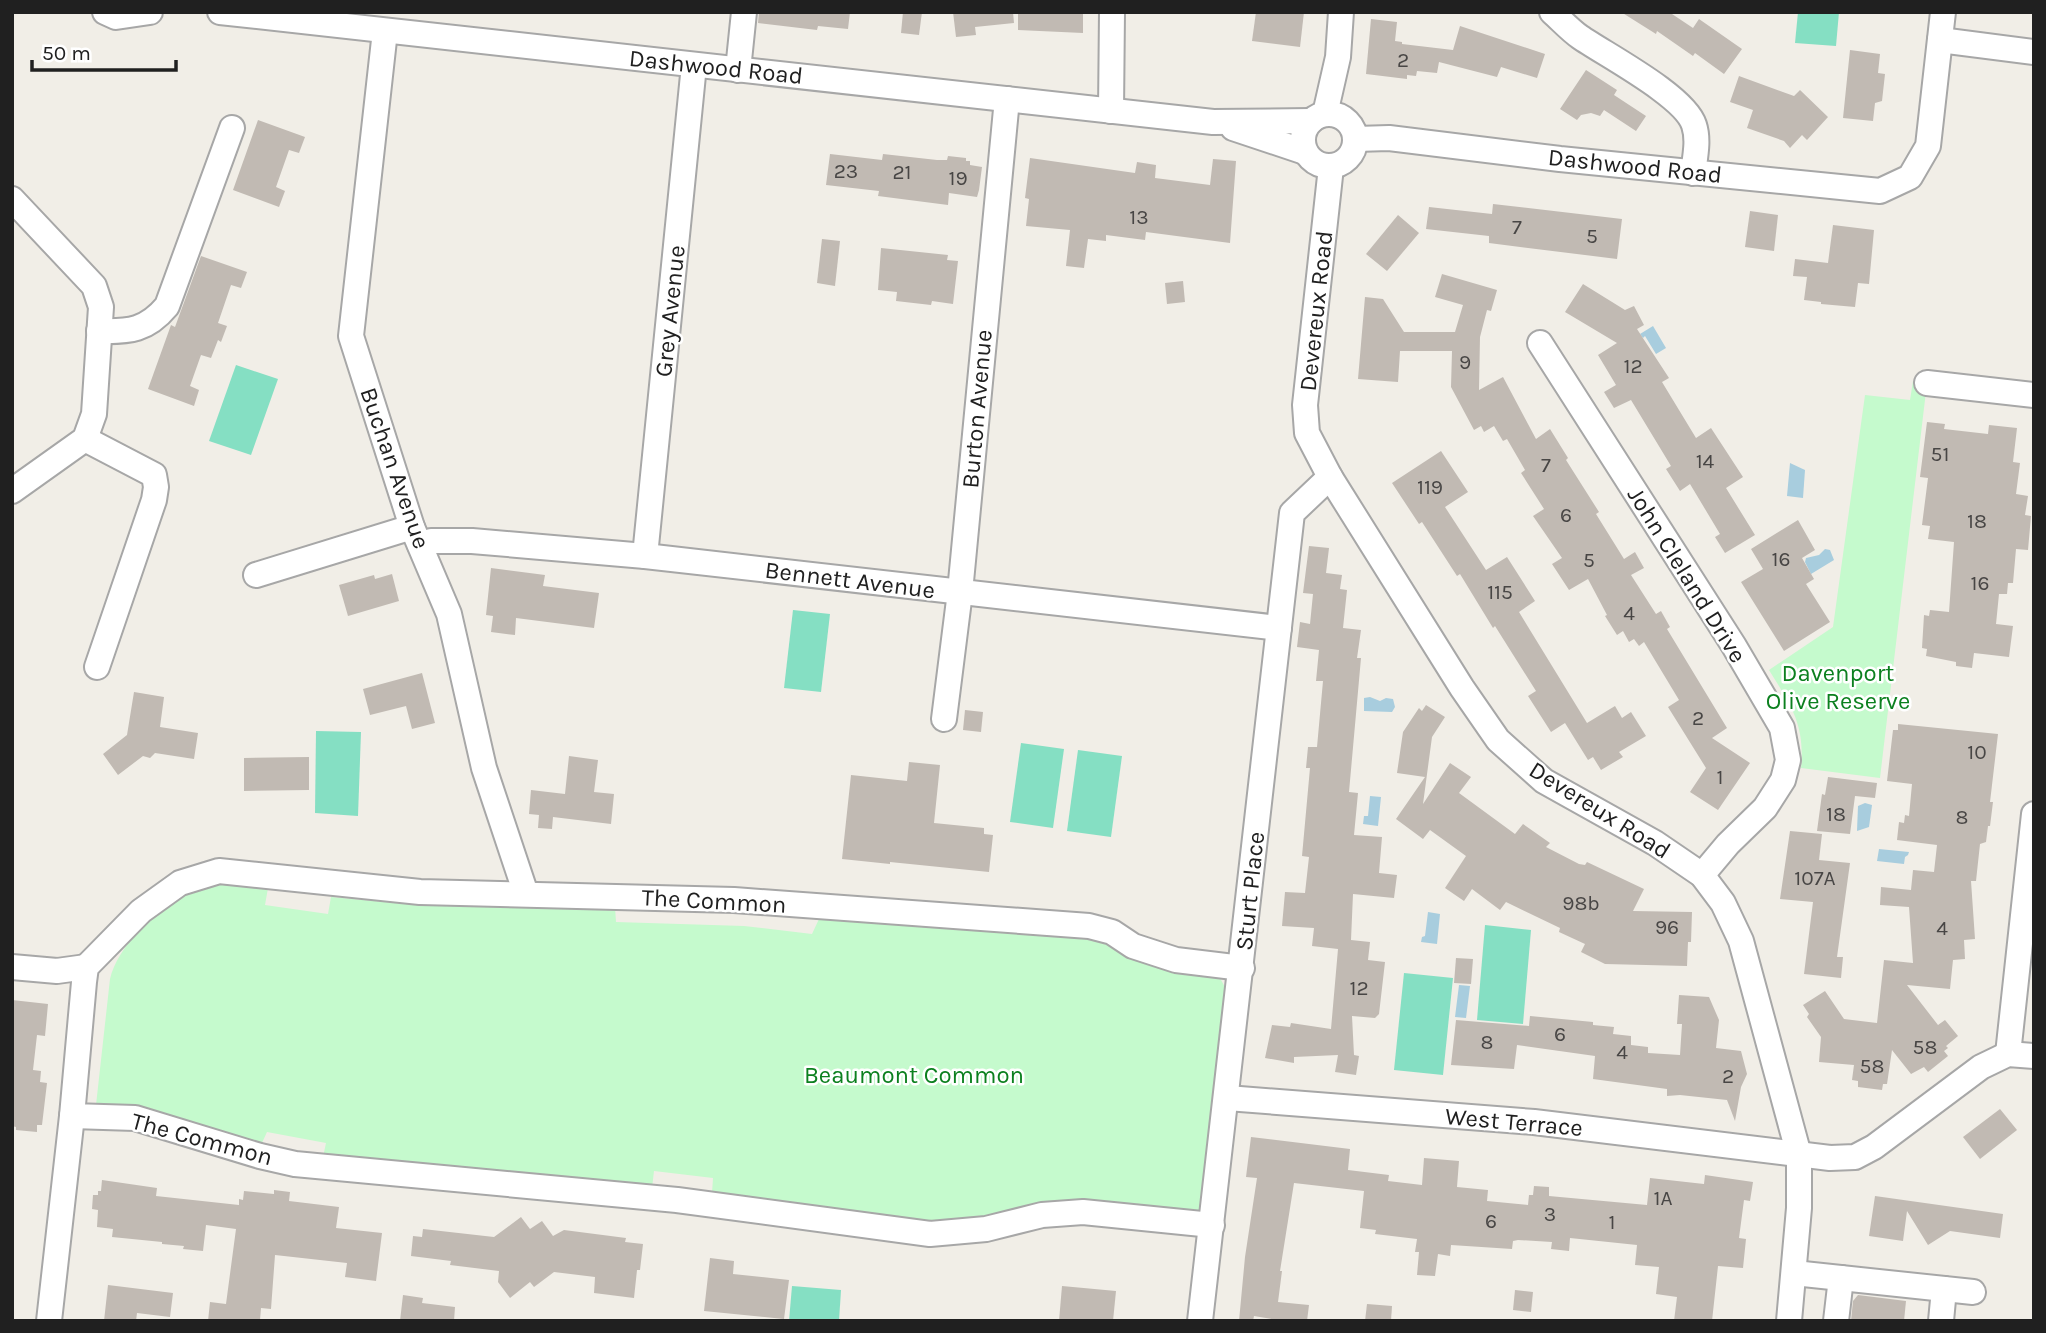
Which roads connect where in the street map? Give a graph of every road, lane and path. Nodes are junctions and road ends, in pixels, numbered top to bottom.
1 (105, 12) edge
2 (150, 12) edge
3 (220, 12) edge
4 (744, 12) edge
5 (1112, 12) edge
6 (1341, 12) edge
7 (1552, 12) edge
8 (1943, 12) edge
9 (257, 14) edge
10 (385, 31) junction
11 (1940, 40) junction
12 (2034, 52) edge
13 (694, 65) junction
14 (738, 70) junction
15 (1007, 99) junction
16 (1111, 111) junction
17 (1318, 118) junction
18 (1213, 122) junction
19 (232, 128) dead end
20 (1356, 139) junction
21 (1305, 152) junction
22 (1331, 167) junction
23 (1693, 173) junction
24 (12, 199) edge
25 (99, 331) junction
26 (1540, 343) dead end
27 (1927, 383) dead end
28 (2034, 395) edge
29 (85, 439) junction
30 (1330, 477) junction
31 (12, 491) edge
32 (416, 536) junction
33 (645, 556) junction
34 (256, 575) dead end
35 (960, 592) junction
36 (1279, 628) junction
37 (97, 667) dead end
38 (944, 719) dead end
39 (2034, 814) edge
40 (1702, 874) junction
41 (526, 894) junction
42 (12, 967) edge
43 (86, 967) junction
44 (1242, 968) junction
45 (2008, 1054) junction
46 (2034, 1056) edge
47 (1227, 1098) junction
48 (72, 1116) junction
49 (1799, 1155) junction
50 (1212, 1225) junction
51 (1794, 1273) junction
52 (1841, 1278) junction
53 (1944, 1289) junction
54 (1973, 1292) dead end
55 (49, 1321) edge
56 (1200, 1321) edge
57 (1789, 1321) edge
58 (1836, 1321) edge
59 (1941, 1321) edge

1 - 2 street
3 - 9 street, Dashwood Road
4 - 14 street
5 - 16 street
6 - 17 street
7 - 23 street
8 - 11 street
9 - 10 street, Dashwood Road
10 - 13 street, Dashwood Road
10 - 32 street, Buchan Avenue
11 - 12 street
11 - 23 street, Dashwood Road
13 - 14 street, Dashwood Road
13 - 33 street, Grey Avenue
14 - 15 street, Dashwood Road
15 - 16 street, Dashwood Road
15 - 35 street, Burton Avenue
16 - 18 street, Dashwood Road
17 - 18 street
17 - 20 street
17 - 21 street
18 - 21 street
19 - 25 street
20 - 22 street
20 - 23 street, Dashwood Road
21 - 22 street
22 - 30 street, Devereux Road
24 - 25 street
25 - 29 street
26 - 40 street, John Cleland Drive
27 - 28 street
29 - 31 street
29 - 37 street
30 - 36 street, Sturt Place
30 - 40 street, Devereux Road
32 - 33 street, Bennett Avenue
32 - 34 street, Bennett Avenue
32 - 41 street, Buchan Avenue
33 - 35 street, Bennett Avenue
35 - 36 street, Bennett Avenue
35 - 38 street, Burton Avenue
36 - 44 street, Sturt Place
39 - 45 street
40 - 49 street, Devereux Road
41 - 43 street, The Common
41 - 44 street, The Common
42 - 43 street
43 - 48 street
44 - 47 street, Sturt Place
45 - 46 street
45 - 49 street, West Terrace
47 - 49 street, West Terrace
47 - 50 street, Sturt Place
48 - 50 street, The Common
48 - 55 street
49 - 51 street, Devereux Road
50 - 56 street, Sturt Place
51 - 52 street
51 - 57 street, Devereux Road
52 - 53 street
52 - 58 street
53 - 54 street
53 - 59 street

